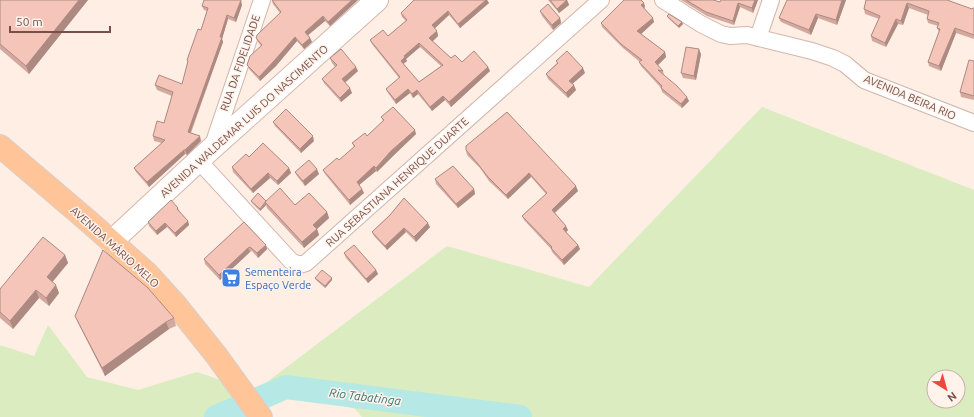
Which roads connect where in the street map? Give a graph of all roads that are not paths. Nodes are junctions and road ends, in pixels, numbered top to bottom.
1 (262, 0) edge
2 (377, 0) edge
3 (601, 0) edge
4 (664, 0) edge
5 (771, 0) edge
6 (758, 38) junction
7 (974, 123) edge
8 (0, 146) edge
9 (205, 155) junction
10 (111, 242) junction
11 (261, 417) edge

1 - 9 street, RUA DA FIDELIDADE
2 - 9 main road, AVENIDA WALDEMAR LUIS DO NASCIMENTO
3 - 9 street, RUA SEBASTIANA HENRIQUE DUARTE
4 - 6 street, AVENIDA BEIRA RIO
5 - 6 street
6 - 7 street, AVENIDA BEIRA RIO
8 - 10 main road, AVENIDA MÁRIO MELO
9 - 10 main road, AVENIDA WALDEMAR LUIS DO NASCIMENTO
10 - 11 main road, AVENIDA MÁRIO MELO

